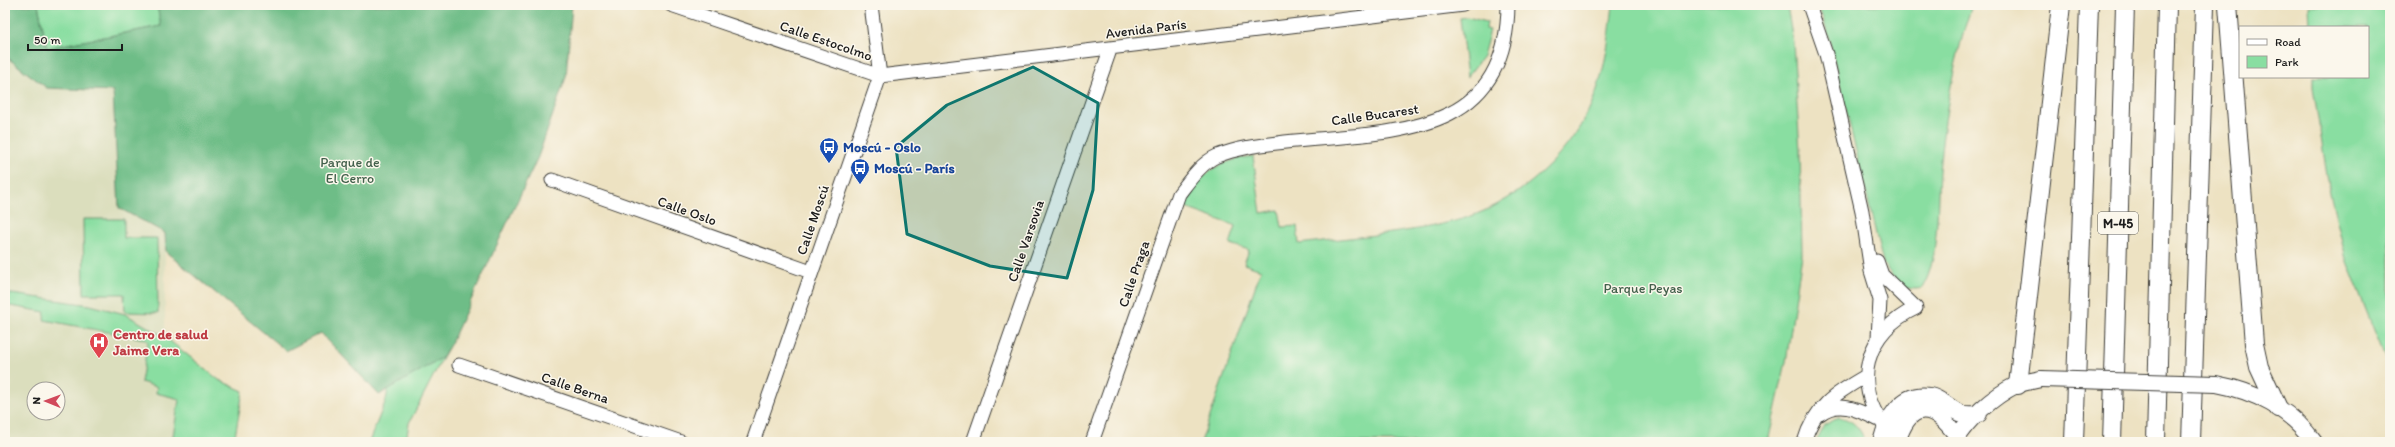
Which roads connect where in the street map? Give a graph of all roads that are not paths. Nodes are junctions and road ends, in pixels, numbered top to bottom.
1 (671, 5) edge
2 (872, 5) edge
3 (1463, 5) edge
4 (1508, 5) edge
5 (1809, 5) edge
6 (2061, 5) edge
7 (2089, 5) edge
8 (2125, 5) edge
9 (2167, 5) edge
10 (2205, 5) edge
11 (2228, 5) edge
12 (1110, 50) junction
13 (880, 76) junction
14 (1243, 147) joint
15 (552, 180) dead end
16 (1862, 211) junction
17 (811, 272) junction
18 (1878, 338) junction
19 (459, 365) dead end
20 (1866, 376) junction
21 (2018, 384) junction
22 (2278, 408) junction
23 (1979, 414) junction
24 (1811, 422) junction
25 (1881, 430) edge
26 (1956, 439) edge
27 (681, 442) edge
28 (753, 442) edge
29 (973, 442) edge
30 (1092, 442) edge
31 (1804, 442) edge
32 (1896, 442) edge
33 (2074, 442) edge
34 (2112, 442) edge
35 (2156, 442) edge
36 (2191, 442) edge
37 (2314, 442) edge

1 - 13 street, Calle Estocolmo
2 - 13 street, Calle Moscú
3 - 12 street, Avenida París
4 - 14 street, Calle Bucarest
5 - 16 street
6 - 21 highway
7 - 33 highway
8 - 34 highway, M-45
9 - 35 highway
10 - 36 highway
11 - 22 highway
12 - 13 street, Avenida París
12 - 29 street, Calle Varsovia
13 - 17 street, Calle Moscú
14 - 30 street, Calle Praga
15 - 17 street, Calle Oslo
16 - 18 street
16 - 18 street
17 - 28 street, Calle Moscú
18 - 20 street
19 - 27 street, Calle Berna
20 - 24 street
20 - 25 street
21 - 22 main road, bridge
21 - 23 main road
22 - 37 main road
23 - 25 main road
23 - 26 main road
24 - 25 street
24 - 31 street
26 - 32 main road

